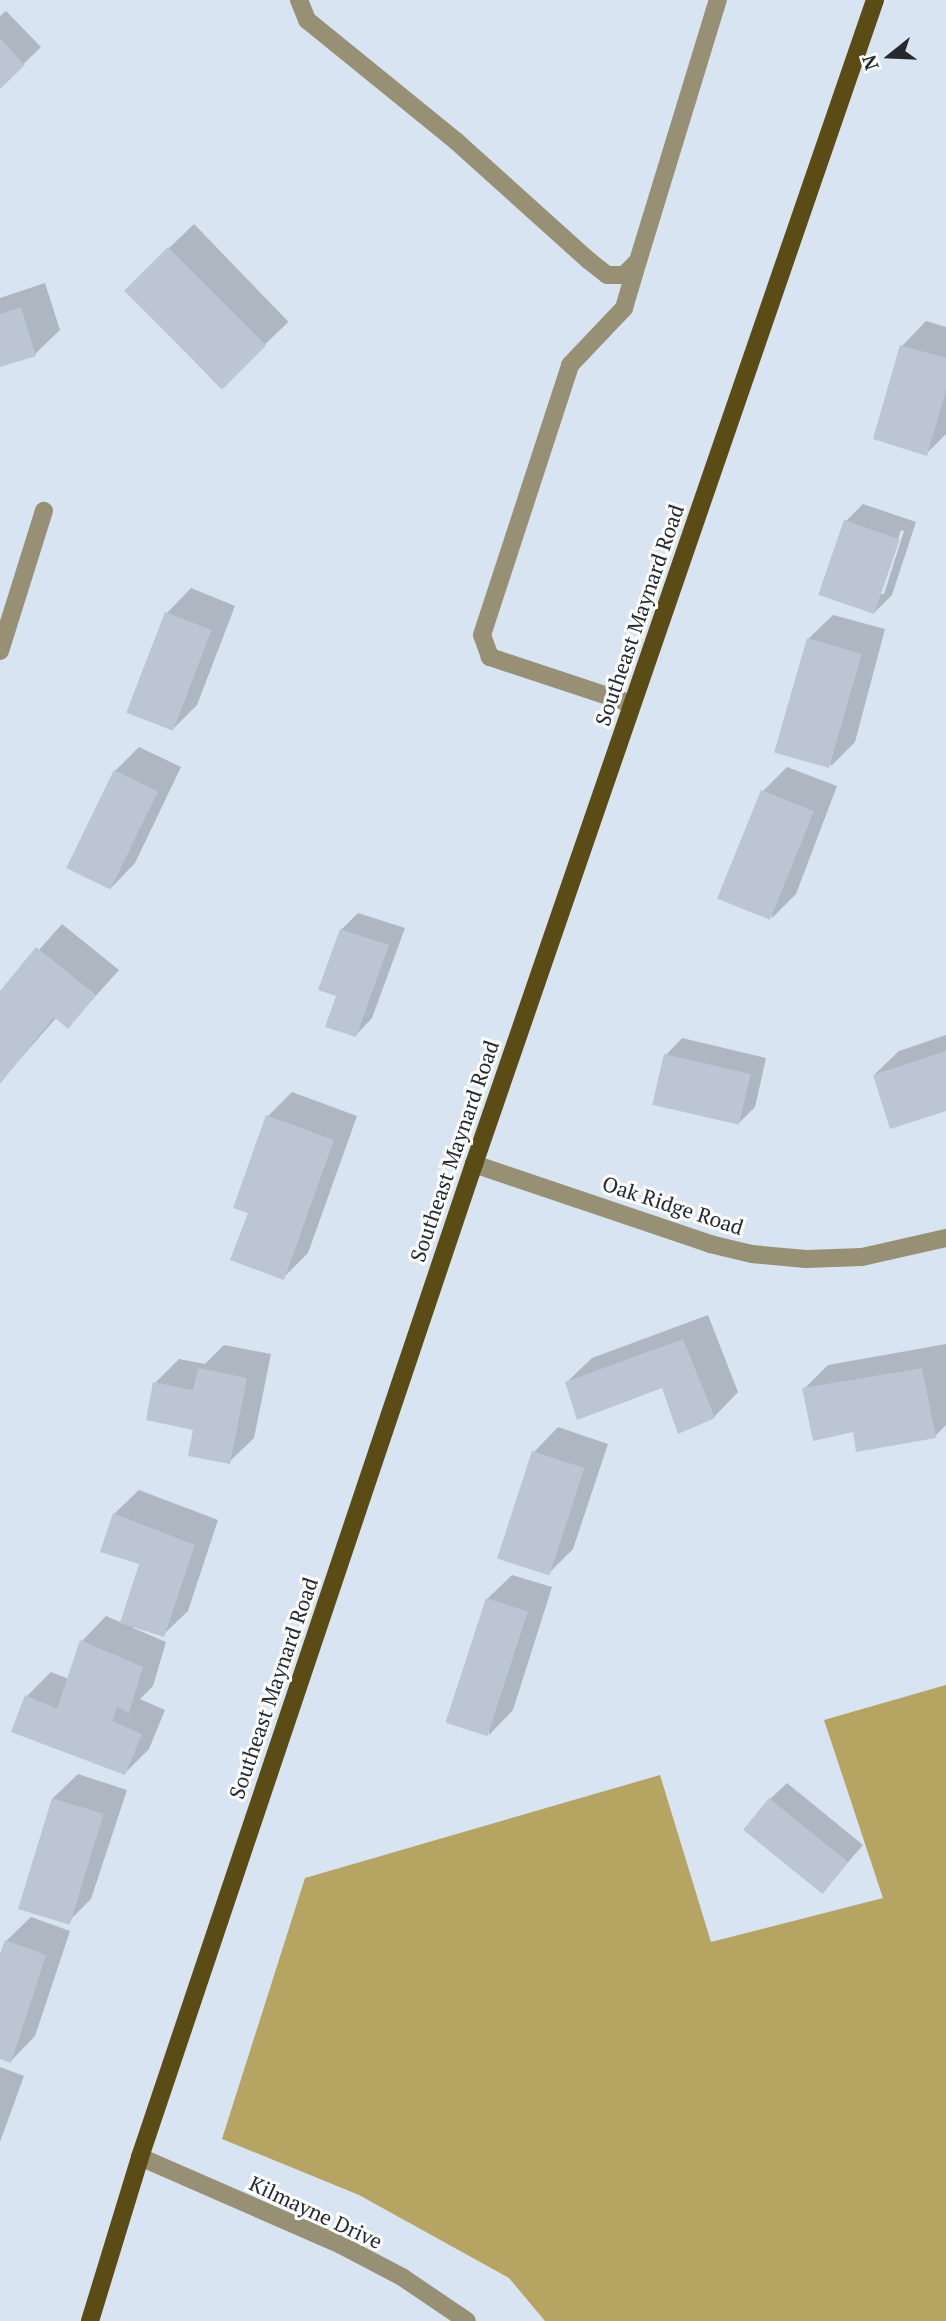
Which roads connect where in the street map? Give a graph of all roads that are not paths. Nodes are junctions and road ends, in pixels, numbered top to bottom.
1 (299, 0) edge
2 (718, 0) edge
3 (875, 0) edge
4 (638, 261) junction
5 (44, 511) dead end
6 (0, 650) edge
7 (632, 705) junction
8 (474, 1164) junction
9 (946, 1238) edge
10 (140, 2157) junction
11 (90, 2321) edge
12 (467, 2321) edge

1 - 4 street
2 - 4 street
3 - 7 main road, Southeast Maynard Road
4 - 7 street
5 - 6 street
7 - 8 main road, Southeast Maynard Road
8 - 9 street, Oak Ridge Road
8 - 10 main road, Southeast Maynard Road
10 - 11 main road, Southeast Maynard Road
10 - 12 street, Kilmayne Drive

